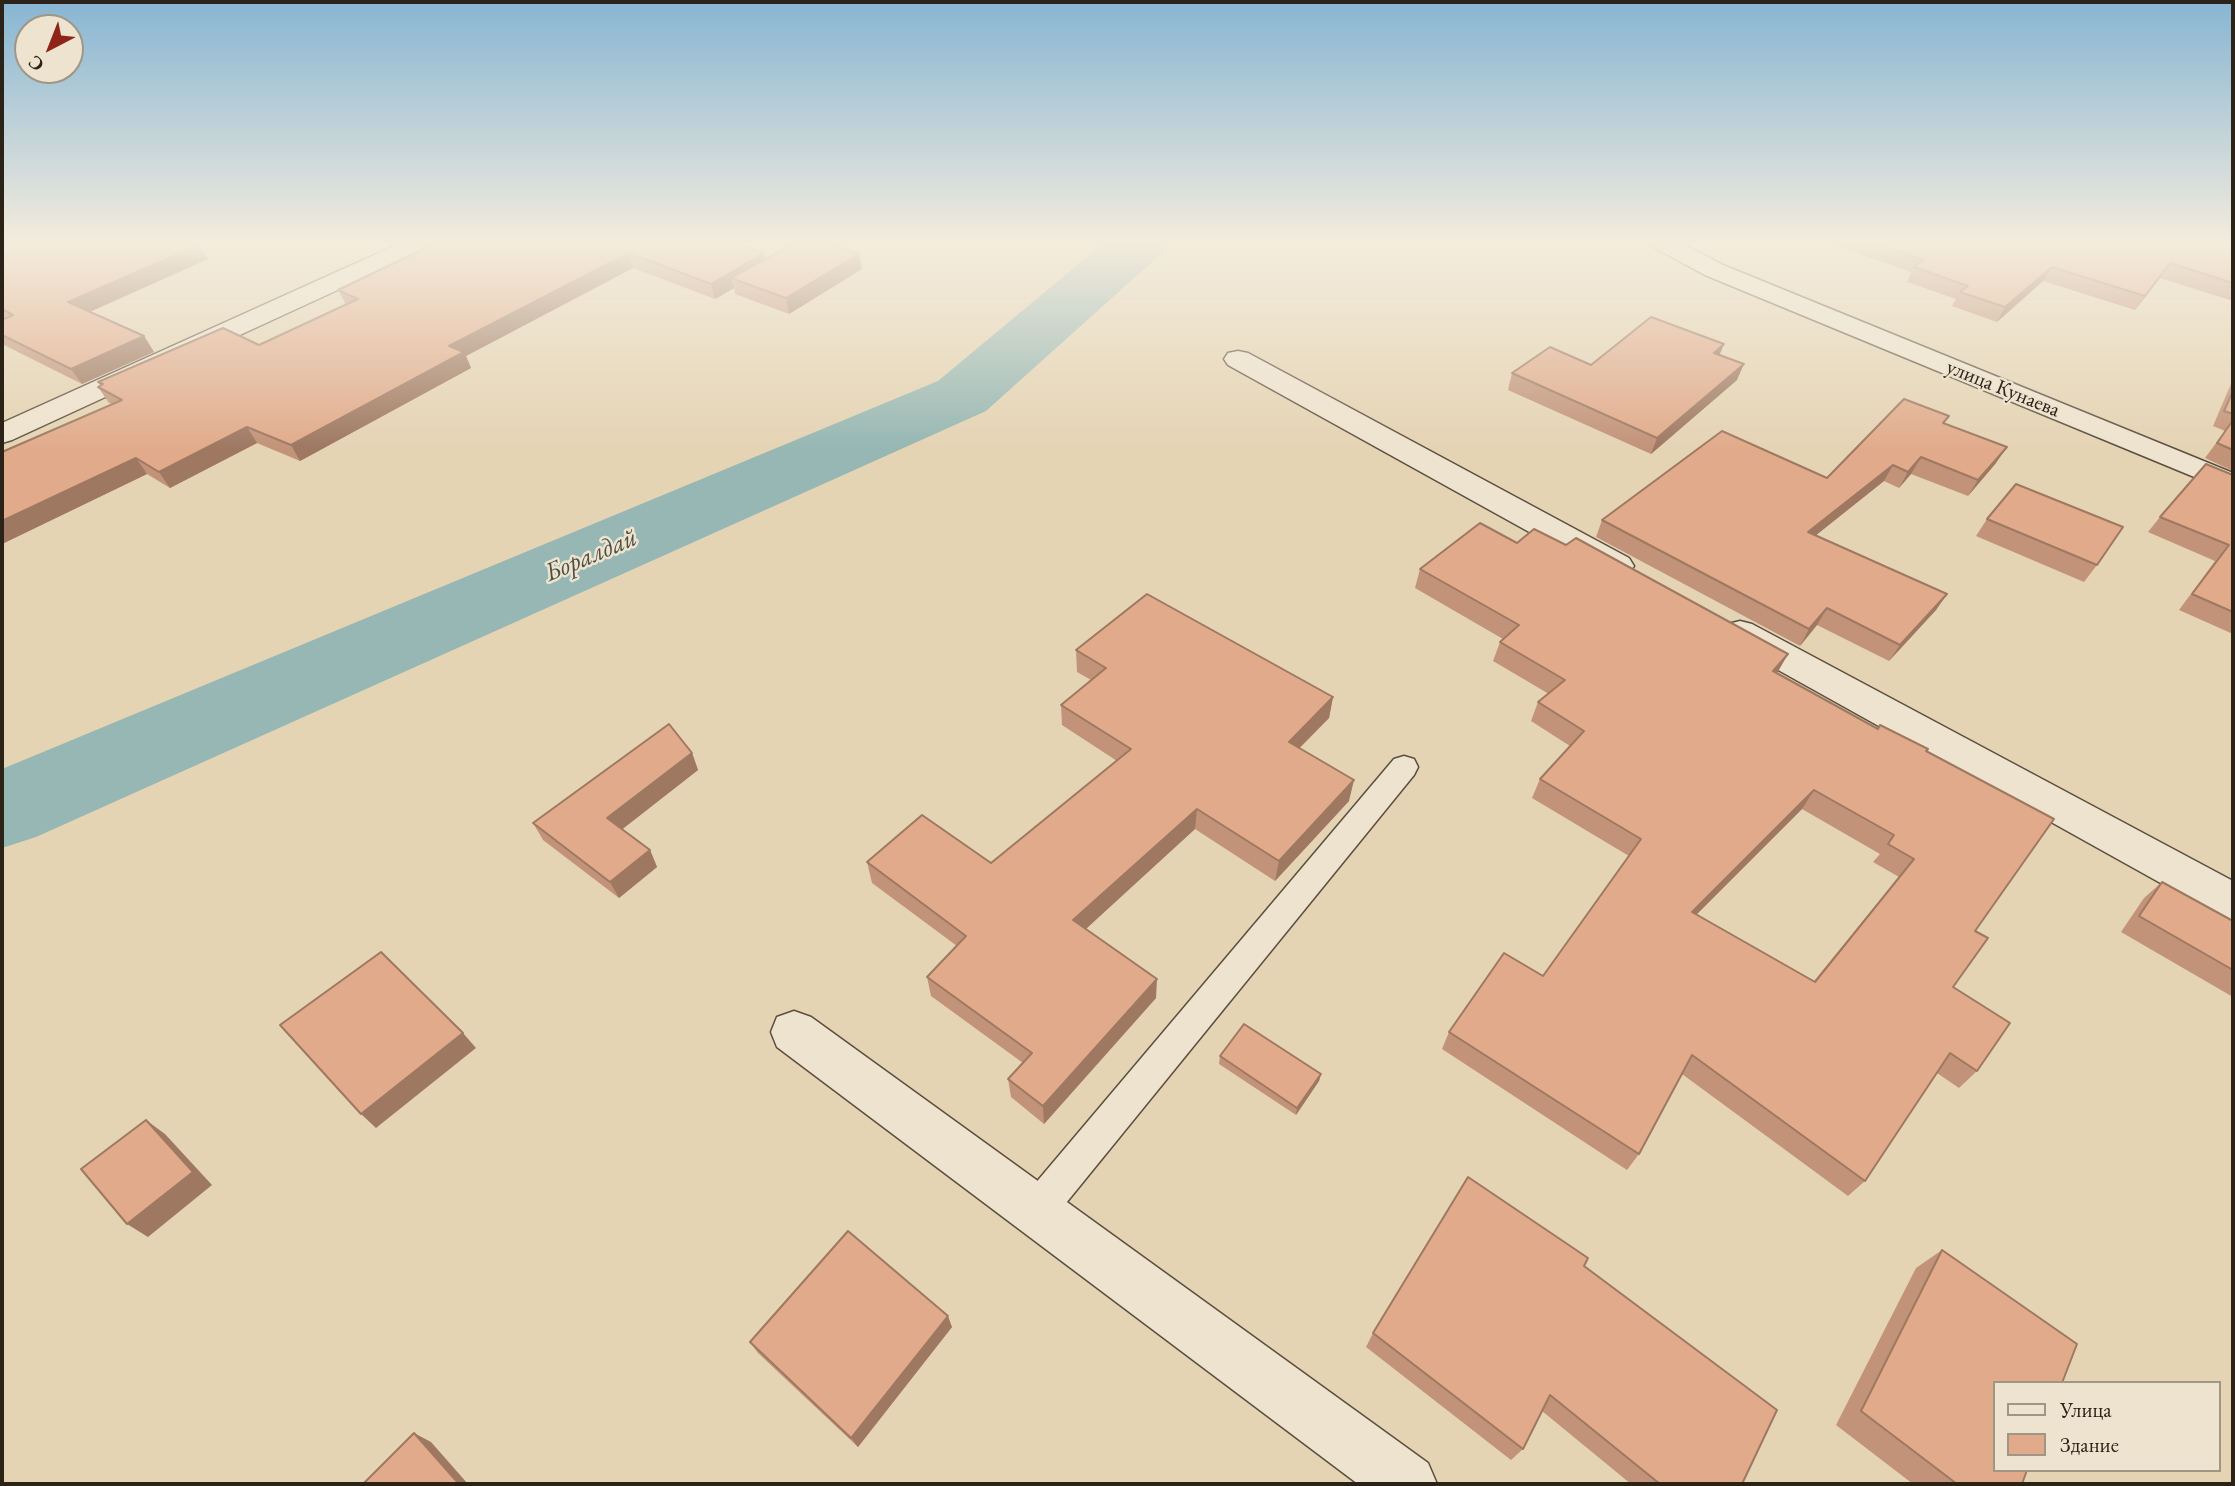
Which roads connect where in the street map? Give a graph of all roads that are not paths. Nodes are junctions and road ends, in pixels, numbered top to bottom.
1 (272, 310) edge
2 (1812, 310) edge
3 (1238, 359) dead end
4 (2, 434) edge
5 (2233, 484) edge
6 (1640, 579) edge
7 (1713, 619) edge
8 (1404, 767) dead end
9 (2233, 902) edge
10 (794, 1032) dead end
11 (1036, 1211) junction
12 (1407, 1484) edge

1 - 4 street
2 - 5 street, улица Кунаева
3 - 6 street
7 - 9 street
8 - 11 lane
10 - 11 street
11 - 12 street

